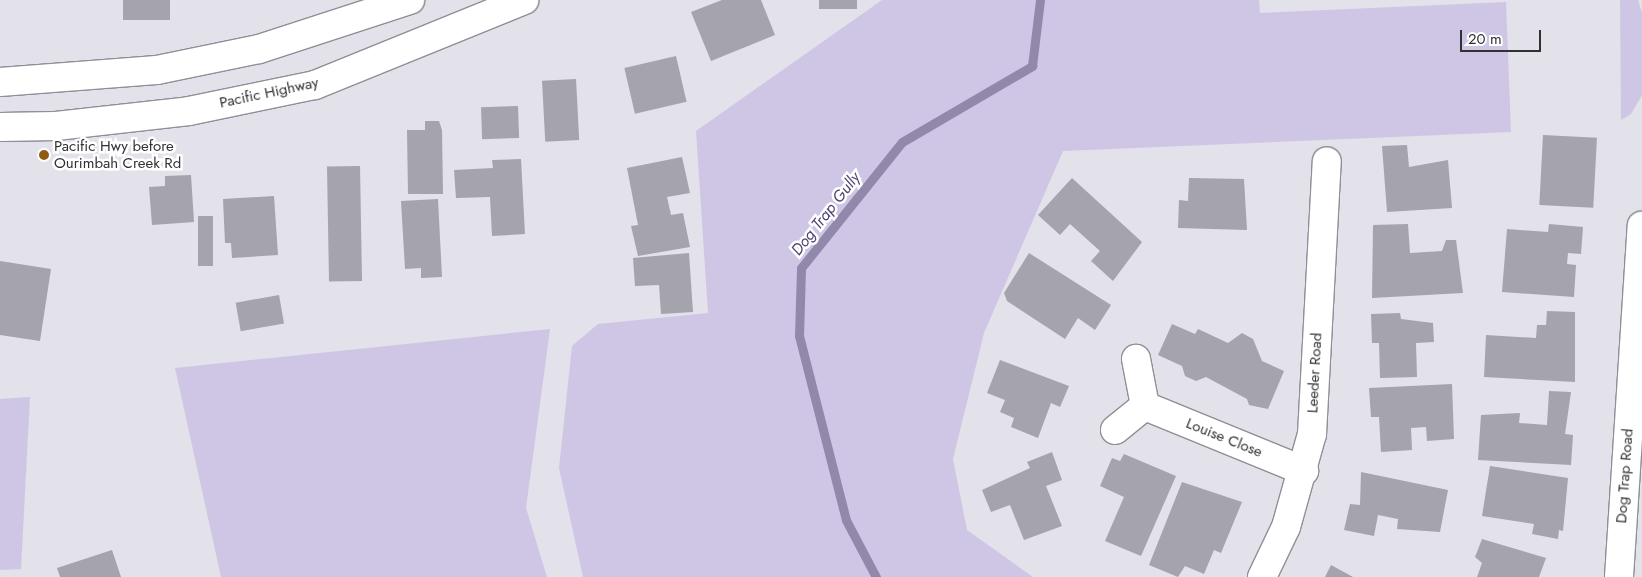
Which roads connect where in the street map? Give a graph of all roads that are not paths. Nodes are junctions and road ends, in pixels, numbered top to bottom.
1 (410, 0) edge
2 (524, 0) edge
3 (0, 82) edge
4 (0, 126) edge
5 (1327, 161) dead end
6 (1642, 226) edge
7 (1136, 358) dead end
8 (1145, 406) junction
9 (1115, 430) dead end
10 (1304, 470) junction
11 (1262, 577) edge
12 (1619, 577) edge

1 - 3 street
2 - 4 street, Pacific Highway
5 - 10 street, Leeder Road
6 - 12 street, Dog Trap Road
7 - 8 street
8 - 9 street
8 - 10 street, Louise Close
10 - 11 street, Leeder Road

